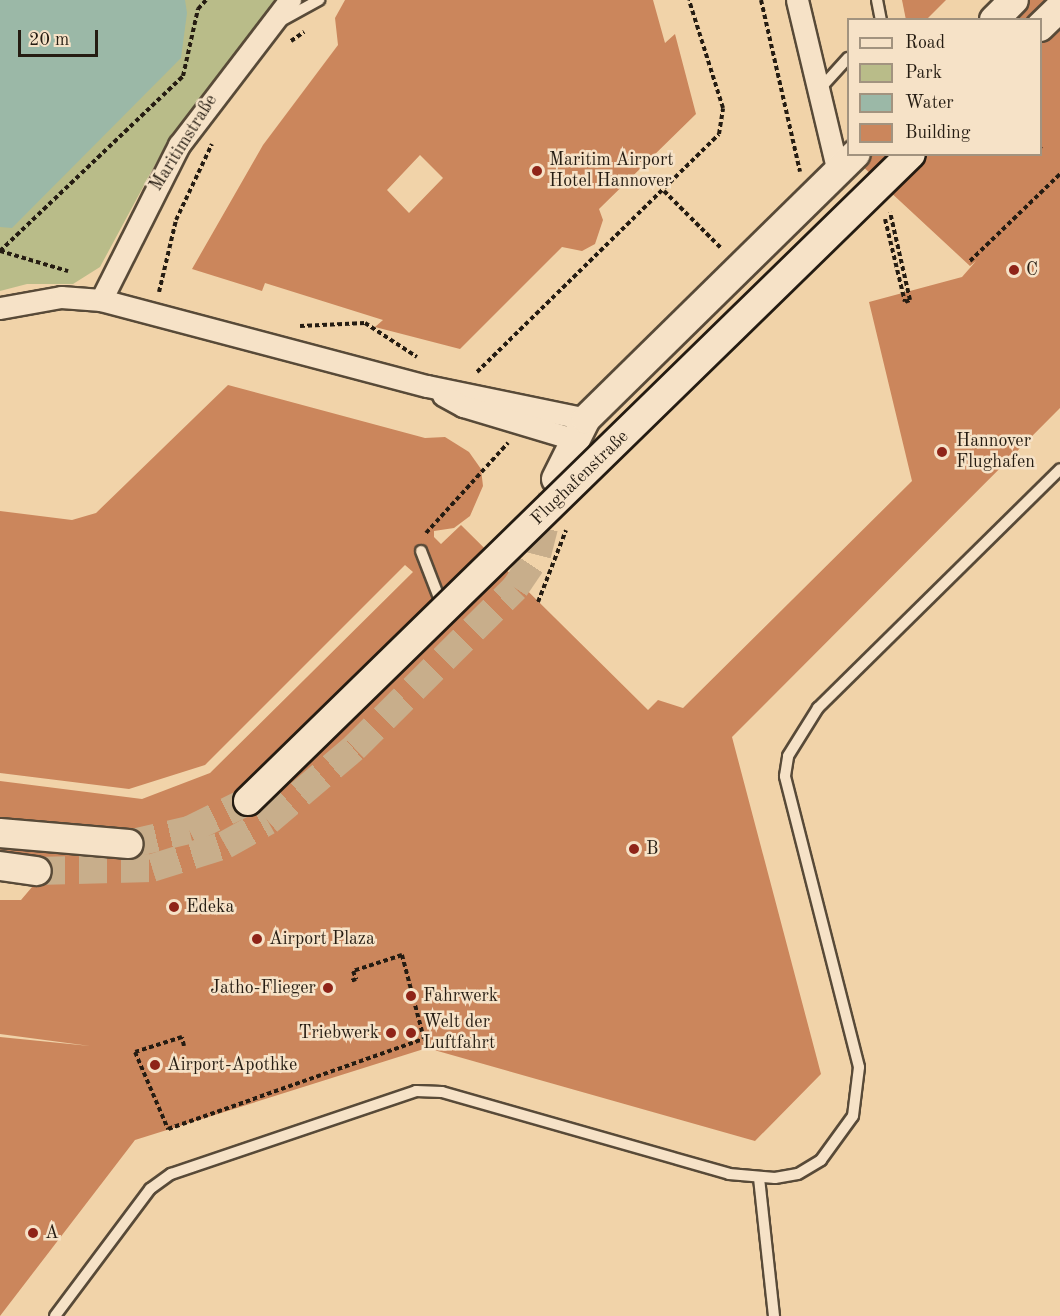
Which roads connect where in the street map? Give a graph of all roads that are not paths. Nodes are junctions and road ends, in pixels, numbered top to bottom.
1 (290, 0) edge
2 (320, 0) edge
3 (797, 0) edge
4 (877, 0) edge
5 (1014, 0) edge
6 (1060, 8) edge
7 (881, 18) edge
8 (996, 18) edge
9 (1042, 26) edge
10 (265, 28) junction
11 (847, 60) edge
12 (818, 91) junction
13 (909, 156) edge
14 (847, 163) edge
15 (102, 300) junction
16 (0, 308) edge
17 (579, 429) junction
18 (1060, 469) edge
19 (556, 479) tunnel mouth
20 (421, 551) dead end
21 (444, 612) junction
22 (248, 801) tunnel mouth
23 (0, 833) edge
24 (129, 844) tunnel mouth
25 (0, 866) edge
26 (37, 871) tunnel mouth
27 (759, 1178) junction
28 (55, 1316) edge
29 (774, 1316) edge

1 - 10 street, Maritimstraße
2 - 10 lane
3 - 12 street
4 - 7 lane
5 - 8 main road
6 - 9 main road
10 - 15 street, Maritimstraße
11 - 12 lane
12 - 14 street
13 - 21 main road, Flughafenstraße, bridge
14 - 17 main road, Flughafenstraße
15 - 16 street
15 - 17 street
17 - 19 main road, Flughafenstraße
18 - 27 lane
20 - 21 lane
21 - 22 main road, Flughafenstraße, bridge
23 - 24 main road
25 - 26 main road
27 - 28 lane
27 - 29 lane

